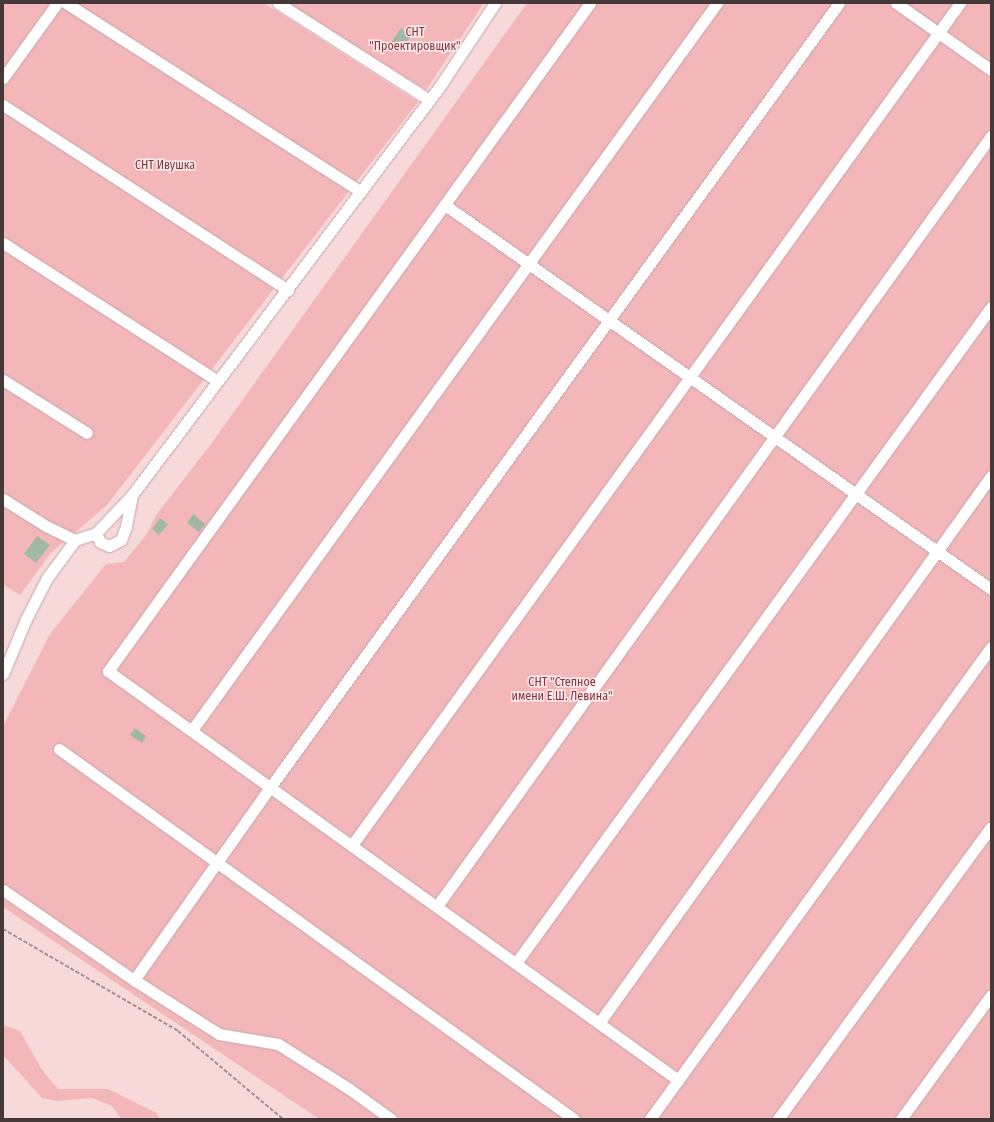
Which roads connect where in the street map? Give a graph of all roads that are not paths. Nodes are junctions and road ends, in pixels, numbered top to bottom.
1 (57, 3) edge
2 (66, 3) edge
3 (278, 3) edge
4 (495, 3) edge
5 (590, 3) edge
6 (717, 3) edge
7 (839, 3) edge
8 (896, 3) edge
9 (960, 3) edge
10 (938, 33) junction
11 (991, 70) edge
12 (3, 78) edge
13 (429, 100) junction
14 (3, 105) edge
15 (991, 136) edge
16 (361, 192) junction
17 (445, 205) junction
18 (3, 243) edge
19 (528, 264) junction
20 (288, 290) junction
21 (991, 307) edge
22 (609, 321) junction
23 (690, 377) junction
24 (3, 380) edge
25 (218, 381) junction
26 (87, 433) dead end
27 (774, 437) junction
28 (991, 476) edge
29 (856, 494) junction
30 (132, 495) junction
31 (3, 499) edge
32 (96, 533) junction
33 (75, 540) junction
34 (937, 552) junction
35 (991, 589) edge
36 (991, 647) edge
37 (3, 674) edge
38 (192, 730) junction
39 (59, 749) dead end
40 (271, 786) junction
41 (991, 827) edge
42 (352, 845) junction
43 (217, 862) junction
44 (3, 890) edge
45 (437, 906) junction
46 (516, 963) junction
47 (134, 980) junction
48 (991, 995) edge
49 (599, 1023) junction
50 (678, 1080) junction
51 (391, 1119) edge
52 (574, 1119) edge
53 (650, 1119) edge
54 (778, 1119) edge
55 (901, 1119) edge

1 - 12 street
2 - 16 street
3 - 13 street
4 - 13 street
5 - 17 street
6 - 19 street
7 - 22 street
8 - 10 street
9 - 10 street
10 - 11 street
10 - 23 street
13 - 16 street
14 - 20 street
15 - 27 street
16 - 20 street
17 - 19 street
17 - 38 street
18 - 25 street
19 - 22 street
19 - 38 street
20 - 25 street
21 - 29 street
22 - 23 street
22 - 40 street
23 - 27 street
23 - 42 street
24 - 26 street
25 - 30 street
27 - 29 street
27 - 45 street
28 - 34 street
29 - 34 street
29 - 46 street
30 - 32 street
30 - 32 street
31 - 33 street
32 - 33 street
33 - 37 street
34 - 35 street
34 - 49 street
36 - 50 street
38 - 40 street
39 - 43 street
40 - 42 street
40 - 43 street
41 - 54 street
42 - 45 street
43 - 47 street
43 - 52 street
44 - 47 street
45 - 46 street
46 - 49 street
47 - 51 street
48 - 55 street
49 - 50 street
50 - 53 street

